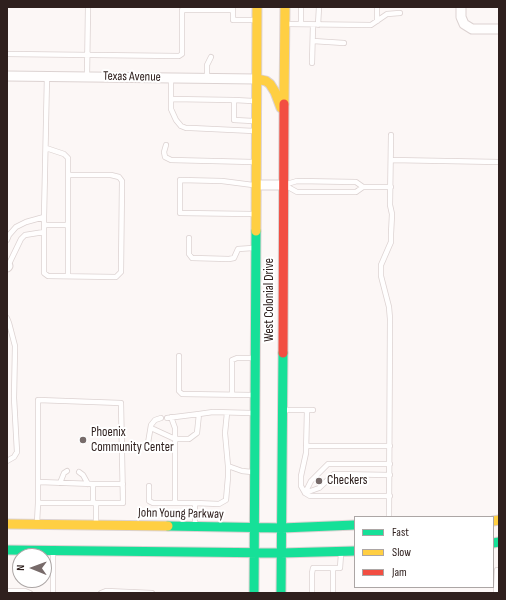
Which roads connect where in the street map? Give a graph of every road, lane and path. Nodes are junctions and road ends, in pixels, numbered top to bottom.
1 (88, 7) edge
2 (257, 7) edge
3 (285, 7) edge
4 (301, 7) edge
5 (319, 7) edge
6 (377, 7) edge
7 (462, 7) edge
8 (182, 9) edge
9 (233, 9) edge
10 (400, 14) dead end
11 (257, 20) junction
12 (377, 21) junction
13 (285, 24) junction
14 (301, 24) junction
15 (316, 25) junction
16 (499, 29) edge
17 (313, 41) junction
18 (344, 42) dead end
19 (7, 54) edge
20 (87, 56) junction
21 (211, 57) dead end
22 (312, 63) dead end
23 (7, 76) edge
24 (47, 76) junction
25 (87, 77) junction
26 (171, 78) junction
27 (207, 78) junction
28 (257, 79) junction
29 (171, 99) junction
30 (234, 100) junction
31 (257, 101) junction
32 (284, 118) junction
33 (257, 121) junction
34 (257, 131) junction
35 (392, 135) dead end
36 (166, 146) dead end
37 (46, 148) junction
38 (391, 160) junction
39 (257, 162) junction
40 (499, 162) edge
41 (68, 175) junction
42 (256, 185) junction
43 (284, 185) junction
44 (363, 187) junction
45 (391, 187) junction
46 (256, 214) junction
47 (44, 217) junction
48 (44, 225) junction
49 (68, 225) junction
50 (44, 232) junction
51 (189, 238) dead end
52 (7, 240) edge
53 (256, 248) junction
54 (7, 263) edge
55 (68, 276) junction
56 (7, 318) edge
57 (179, 356) dead end
58 (256, 358) junction
59 (232, 394) junction
60 (256, 394) junction
61 (282, 410) junction
62 (307, 410) junction
63 (313, 410) dead end
64 (227, 413) junction
65 (255, 413) junction
66 (199, 414) junction
67 (161, 418) dead end
68 (151, 428) junction
69 (175, 439) junction
70 (148, 443) dead end
71 (306, 446) junction
72 (390, 446) junction
73 (7, 461) edge
74 (390, 464) junction
75 (228, 466) junction
76 (68, 471) dead end
77 (80, 472) dead end
78 (255, 472) junction
79 (390, 475) junction
80 (39, 482) junction
81 (60, 483) junction
82 (90, 484) junction
83 (122, 484) junction
84 (149, 486) dead end
85 (305, 494) junction
86 (390, 496) junction
87 (38, 503) junction
88 (95, 503) junction
89 (175, 503) junction
90 (195, 503) junction
91 (389, 516) edge
92 (7, 524) edge
93 (37, 524) junction
94 (96, 525) junction
95 (354, 525) edge
96 (195, 527) junction
97 (254, 528) junction
98 (282, 528) junction
99 (7, 550) edge
100 (53, 550) junction
101 (341, 552) junction
102 (354, 552) edge
103 (254, 553) junction
104 (281, 553) junction
105 (333, 568) junction
106 (496, 570) edge
107 (7, 591) edge
108 (30, 593) edge
109 (53, 593) edge
110 (101, 593) edge
111 (152, 593) edge
112 (254, 593) edge
113 (281, 593) edge
114 (312, 593) edge
115 (333, 593) edge
116 (496, 593) edge

1 - 20 lane
2 - 11 main road, West Colonial Drive
3 - 13 main road, West Colonial Drive
4 - 14 lane
5 - 15 lane
6 - 12 lane
7 - 16 street
8 - 9 lane
8 - 20 lane
9 - 11 lane
10 - 12 lane
11 - 28 main road, West Colonial Drive
12 - 15 lane
13 - 14 lane
13 - 32 main road, West Colonial Drive
14 - 15 lane
15 - 17 lane
17 - 18 lane
17 - 22 lane
19 - 20 lane
20 - 25 lane
21 - 27 lane
23 - 24 street, Texas Avenue
24 - 25 street, Texas Avenue
24 - 37 lane
25 - 26 street, Texas Avenue
26 - 27 street, Texas Avenue
26 - 29 lane
27 - 28 street, Texas Avenue
28 - 31 main road, West Colonial Drive
28 - 32 main road
29 - 30 lane
29 - 34 lane
30 - 31 lane
30 - 33 lane
31 - 33 main road, West Colonial Drive
32 - 43 main road, West Colonial Drive
33 - 34 main road, West Colonial Drive
34 - 39 main road, West Colonial Drive
35 - 38 lane
36 - 39 lane
37 - 41 lane
37 - 47 lane
38 - 40 lane
38 - 45 lane
39 - 42 main road, West Colonial Drive
41 - 49 lane
41 - 55 lane
42 - 43 street
42 - 46 main road, West Colonial Drive
42 - 46 lane
43 - 44 lane
43 - 44 lane
43 - 61 main road, West Colonial Drive
44 - 45 lane
45 - 72 lane
46 - 53 main road, West Colonial Drive
47 - 48 lane
47 - 52 lane
48 - 49 lane
48 - 50 lane
49 - 55 lane
50 - 54 lane
50 - 55 lane
51 - 53 lane
53 - 58 main road, West Colonial Drive
56 - 73 lane
57 - 59 lane
58 - 59 lane
58 - 60 main road, West Colonial Drive
59 - 60 lane
60 - 65 main road, West Colonial Drive
61 - 62 lane
61 - 98 main road, West Colonial Drive
62 - 63 lane
62 - 71 lane
64 - 65 lane
64 - 66 lane
64 - 75 lane
65 - 78 main road, West Colonial Drive
66 - 69 lane
66 - 69 lane
67 - 68 lane
68 - 69 lane
68 - 70 lane
69 - 89 lane
71 - 72 lane
71 - 85 lane
72 - 74 lane
74 - 79 lane
74 - 85 lane
75 - 78 lane
75 - 90 lane
76 - 81 lane
77 - 82 lane
78 - 97 main road, West Colonial Drive
79 - 85 lane
79 - 86 lane
80 - 81 lane
80 - 83 lane
80 - 87 lane
81 - 82 lane
82 - 83 lane
82 - 88 lane
83 - 88 lane
84 - 89 lane
85 - 86 lane
86 - 91 lane
87 - 88 lane
87 - 93 lane
88 - 94 lane
89 - 90 lane
90 - 96 lane
92 - 93 main road, John Young Parkway
93 - 94 main road, John Young Parkway
94 - 96 main road, John Young Parkway
95 - 98 main road, John Young Parkway
96 - 97 main road, John Young Parkway
97 - 98 main road, John Young Parkway
97 - 103 main road, West Colonial Drive
98 - 104 main road, West Colonial Drive
99 - 100 main road
100 - 103 main road
100 - 109 lane
101 - 102 main road
101 - 104 main road
101 - 105 lane
103 - 104 main road
103 - 112 main road, West Colonial Drive
104 - 113 main road, West Colonial Drive
105 - 114 lane
105 - 115 lane
106 - 116 lane
107 - 108 lane
110 - 111 lane

